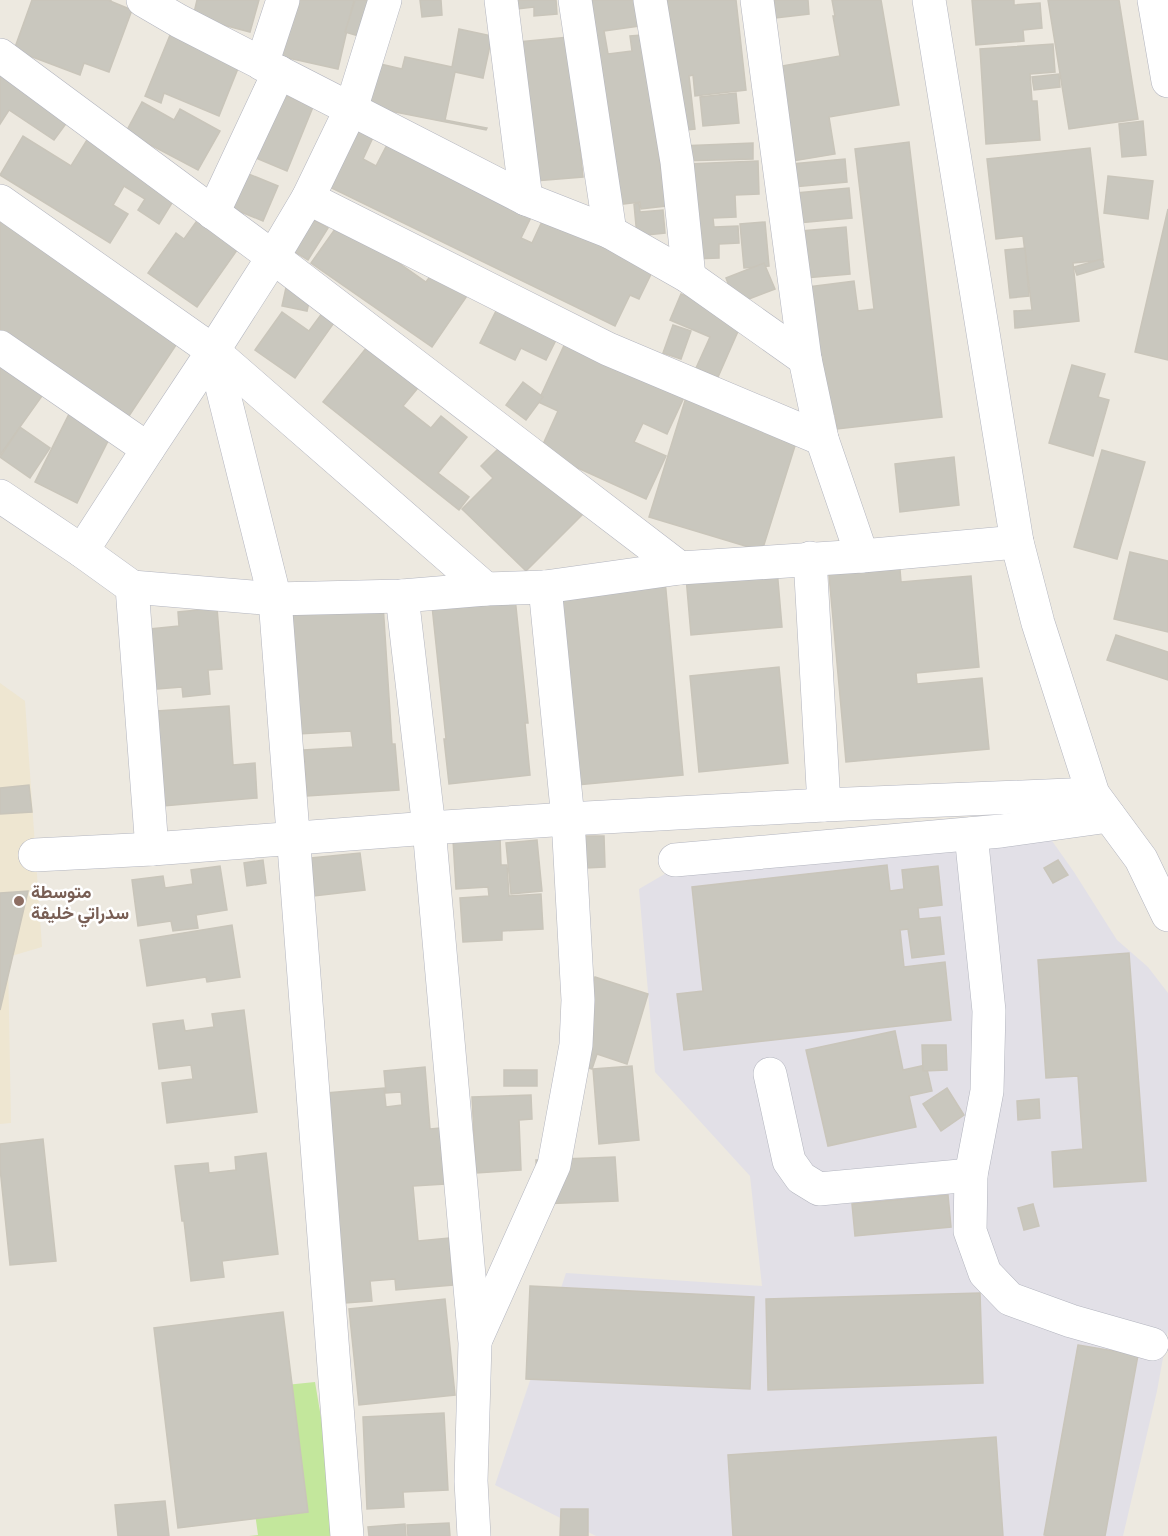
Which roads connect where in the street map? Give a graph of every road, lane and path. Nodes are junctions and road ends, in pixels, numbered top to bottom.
1 (143, 0) edge
2 (283, 0) edge
3 (385, 0) edge
4 (501, 0) edge
5 (575, 0) edge
6 (650, 0) edge
7 (757, 0) edge
8 (929, 0) edge
9 (1155, 0) edge
10 (183, 11) edge
11 (0, 55) edge
12 (270, 68) junction
13 (1168, 81) edge
14 (351, 109) junction
15 (308, 198) junction
16 (526, 199) junction
17 (0, 201) edge
18 (213, 213) junction
19 (610, 232) junction
20 (273, 257) junction
21 (689, 277) junction
22 (0, 347) edge
23 (213, 351) junction
24 (805, 360) junction
25 (822, 440) junction
26 (148, 448) junction
27 (0, 495) edge
28 (1017, 542) junction
29 (82, 550) junction
30 (862, 556) junction
31 (810, 558) junction
32 (680, 568) junction
33 (132, 587) junction
34 (545, 587) junction
35 (486, 589) junction
36 (402, 596) junction
37 (275, 599) junction
38 (824, 805) junction
39 (1101, 805) junction
40 (568, 819) junction
41 (429, 828) junction
42 (971, 834) junction
43 (294, 838) junction
44 (152, 849) junction
45 (36, 855) dead end
46 (675, 860) dead end
47 (1155, 868) edge
48 (1168, 915) edge
49 (770, 1074) dead end
50 (971, 1175) junction
51 (475, 1343) junction
52 (1152, 1344) dead end
53 (347, 1536) edge
54 (474, 1536) edge

1 - 10 street
2 - 12 street
3 - 14 street
4 - 16 street
5 - 19 street
6 - 21 street
7 - 24 street
8 - 28 street
9 - 13 street
10 - 12 street
11 - 18 street
12 - 14 street
12 - 18 street
14 - 15 street
14 - 16 street
15 - 20 street
15 - 25 street
16 - 19 street
17 - 23 street
18 - 20 street
19 - 21 street
20 - 23 street
20 - 32 street
21 - 24 street
22 - 26 street
23 - 26 street
23 - 35 street
23 - 37 street
24 - 25 street
25 - 30 street
26 - 29 street
27 - 29 street
28 - 30 street
28 - 39 street
29 - 33 street
30 - 31 street
31 - 32 street
31 - 38 street
32 - 34 street
33 - 37 street
33 - 44 street
34 - 35 street
34 - 40 street
35 - 36 street
36 - 37 street
36 - 41 street
37 - 43 street
38 - 39 street
38 - 40 street
39 - 42 street
39 - 47 street
40 - 41 street
40 - 51 street
41 - 43 street
41 - 51 street
42 - 46 street
42 - 50 street
43 - 44 street
43 - 53 street
44 - 45 street
47 - 48 street
49 - 50 street
50 - 52 street
51 - 54 street

